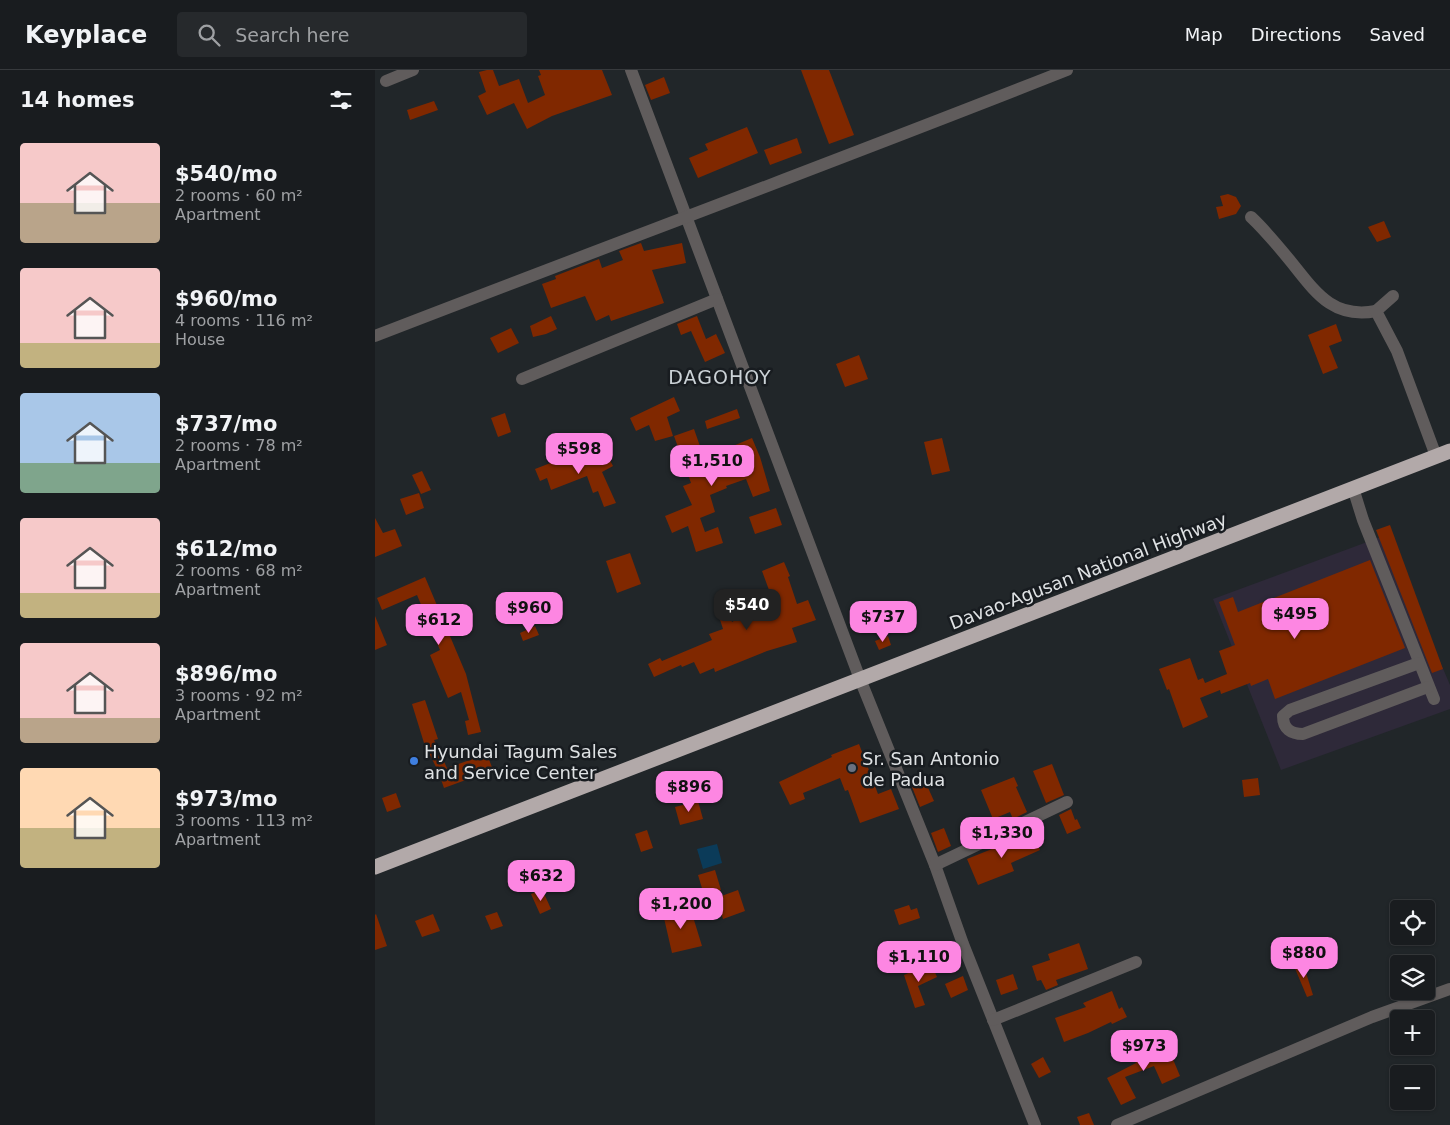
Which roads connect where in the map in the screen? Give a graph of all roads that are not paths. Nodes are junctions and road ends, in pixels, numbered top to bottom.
1 (413, 70) edge
2 (631, 70) edge
3 (1067, 70) edge
4 (385, 81) dead end
5 (687, 215) junction
6 (1251, 216) dead end
7 (1393, 296) dead end
8 (717, 299) junction
9 (1376, 311) junction
10 (375, 336) edge
11 (522, 379) dead end
12 (1450, 450) edge
13 (1435, 456) junction
14 (1353, 488) junction
15 (1419, 662) junction
16 (860, 679) junction
17 (1067, 802) dead end
18 (935, 865) junction
19 (375, 867) edge
20 (1136, 962) dead end
21 (1450, 989) edge
22 (993, 1020) junction
23 (1035, 1125) edge
24 (1117, 1125) edge

1 - 4 street
2 - 5 street
3 - 5 street
5 - 8 street
5 - 10 street
6 - 9 street
7 - 9 street
8 - 11 street
8 - 16 street
9 - 13 street
12 - 13 highway, Davao-Agusan National Highway
13 - 14 highway, Davao-Agusan National Highway
14 - 15 street
14 - 16 highway, Davao-Agusan National Highway
15 - 15 street
16 - 18 street
16 - 19 highway, Davao-Agusan National Highway
17 - 18 street
18 - 22 street
20 - 22 street
21 - 24 street
22 - 23 street

